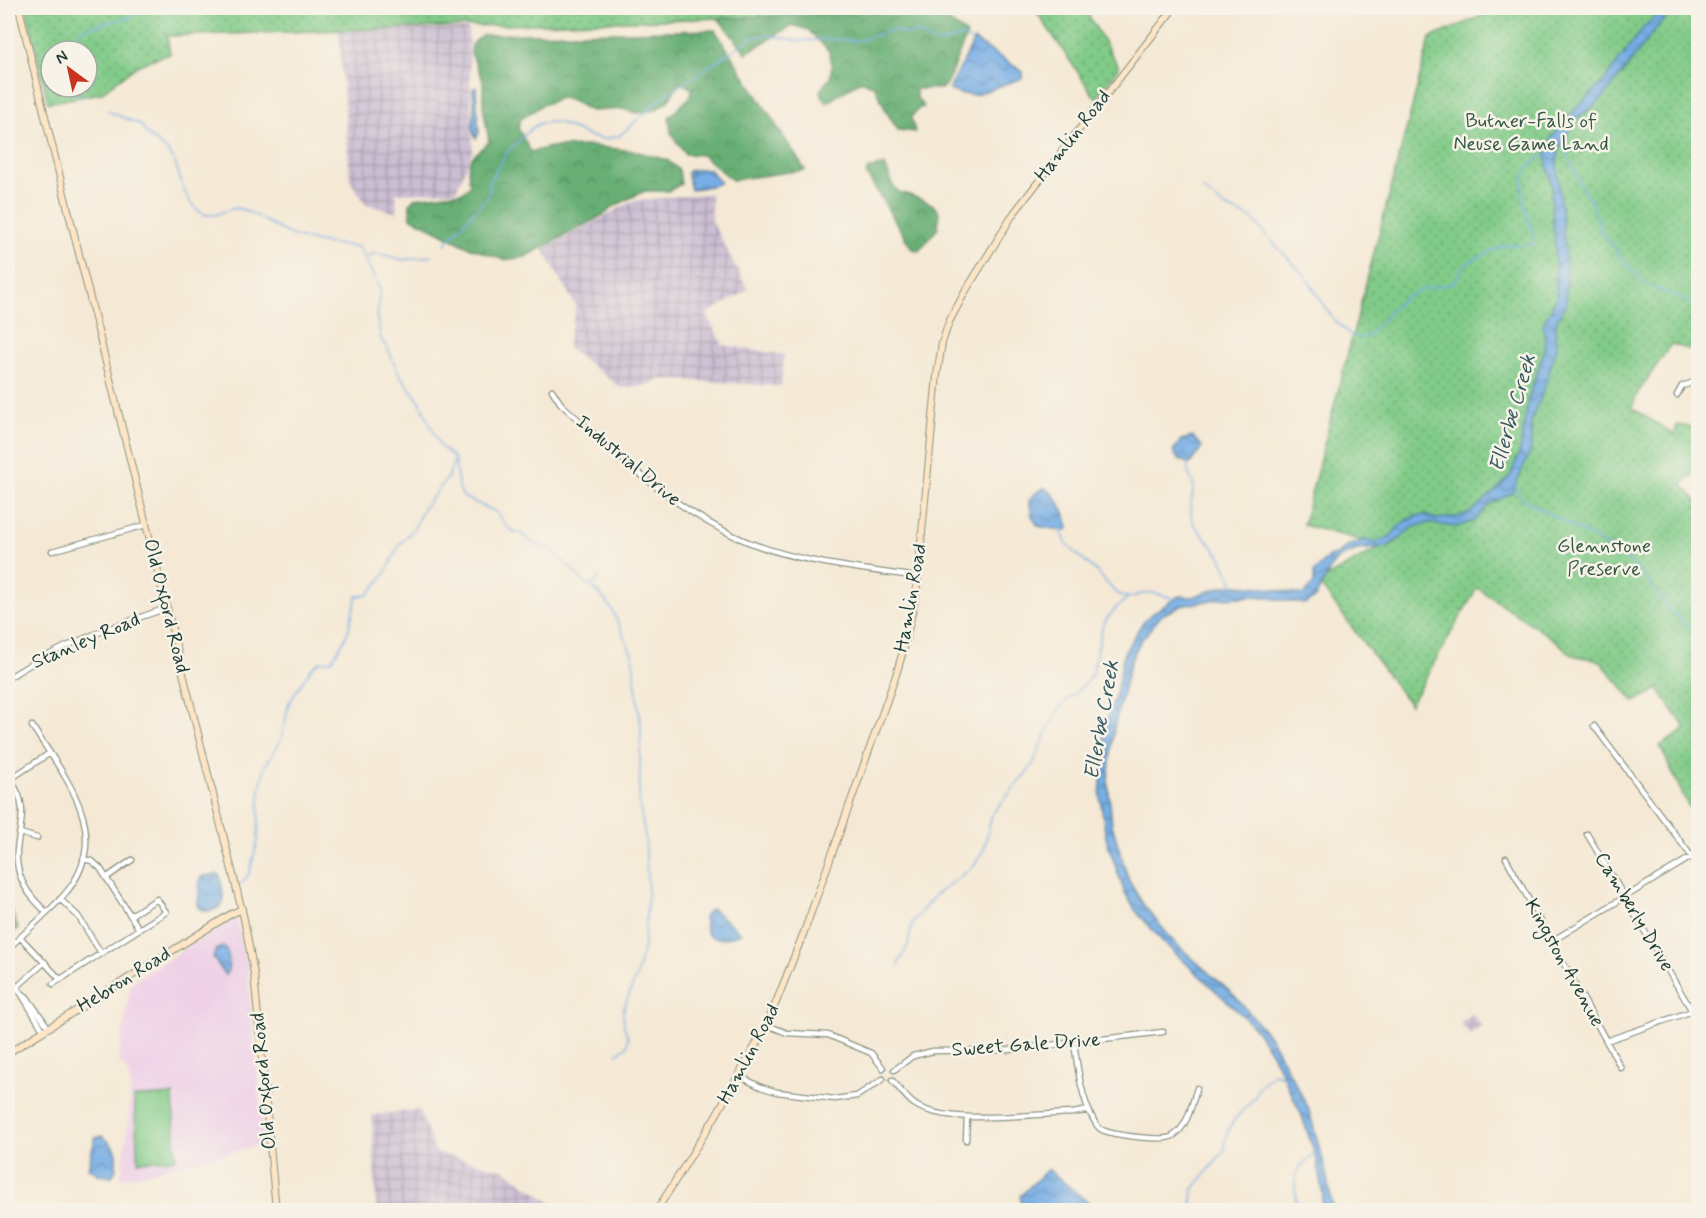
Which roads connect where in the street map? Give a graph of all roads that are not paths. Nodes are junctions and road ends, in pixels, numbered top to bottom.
1 (20, 8) edge
2 (1174, 8) edge
3 (1698, 381) edge
4 (552, 390) dead end
5 (1677, 395) dead end
6 (146, 525) junction
7 (52, 551) dead end
8 (918, 577) junction
9 (167, 608) junction
10 (8, 678) edge
11 (32, 726) dead end
12 (1594, 726) dead end
13 (50, 753) junction
14 (9, 779) edge
15 (20, 833) junction
16 (1587, 834) dead end
17 (37, 838) dead end
18 (1698, 853) edge
19 (1693, 856) junction
20 (1506, 858) dead end
21 (83, 859) junction
22 (132, 860) dead end
23 (1698, 865) edge
24 (106, 878) junction
25 (1625, 898) junction
26 (60, 899) junction
27 (242, 909) junction
28 (46, 912) junction
29 (131, 915) junction
30 (139, 929) junction
31 (20, 937) junction
32 (1552, 941) junction
33 (8, 949) edge
34 (101, 953) junction
35 (45, 962) junction
36 (8, 977) edge
37 (60, 979) junction
38 (53, 984) dead end
39 (18, 989) junction
40 (1698, 1009) edge
41 (1692, 1011) junction
42 (1698, 1021) edge
43 (767, 1025) junction
44 (46, 1029) junction
45 (1163, 1032) dead end
46 (1606, 1041) junction
47 (1074, 1042) junction
48 (8, 1053) edge
49 (884, 1068) junction
50 (1621, 1068) dead end
51 (894, 1070) junction
52 (739, 1076) junction
53 (883, 1079) junction
54 (892, 1080) junction
55 (1197, 1088) dead end
56 (1089, 1110) junction
57 (967, 1117) junction
58 (966, 1140) dead end
59 (276, 1210) edge
60 (659, 1210) edge

1 - 6 street, Old Oxford Road
2 - 8 street, Hamlin Road
3 - 5 street
4 - 8 street, Industrial Drive
6 - 7 street
6 - 9 street, Old Oxford Road
8 - 43 street, Hamlin Road
9 - 10 street, Stanley Road
9 - 27 street, Old Oxford Road
11 - 13 street
12 - 19 street
13 - 14 street
13 - 21 street
14 - 15 street
15 - 17 street
15 - 28 street
16 - 25 street, Camberly Drive
18 - 19 street
19 - 23 street
19 - 25 street
20 - 32 street, Kingston Avenue
21 - 24 street
21 - 26 street
22 - 24 street
24 - 29 street
25 - 32 street
25 - 41 street, Camberly Drive
26 - 28 street
26 - 34 street
27 - 44 street, Hebron Road
27 - 59 street, Old Oxford Road
28 - 31 street
29 - 30 street
29 - 30 street
30 - 34 street
31 - 33 street
31 - 35 street
32 - 46 street, Kingston Avenue
34 - 37 street
35 - 37 street
35 - 39 street
36 - 39 street
37 - 38 street
39 - 44 street
40 - 41 street
41 - 42 street, Camberly Drive
41 - 46 street
43 - 49 street
43 - 52 street, Hamlin Road
44 - 48 street, Hebron Road
45 - 47 street, Sweet Gale Drive
46 - 50 street, Kingston Avenue
47 - 51 street, Sweet Gale Drive
47 - 56 street
49 - 51 street
49 - 53 street
51 - 54 street
52 - 53 street
52 - 60 street, Hamlin Road
53 - 54 street
54 - 57 street
55 - 56 street
56 - 57 street
57 - 58 street

